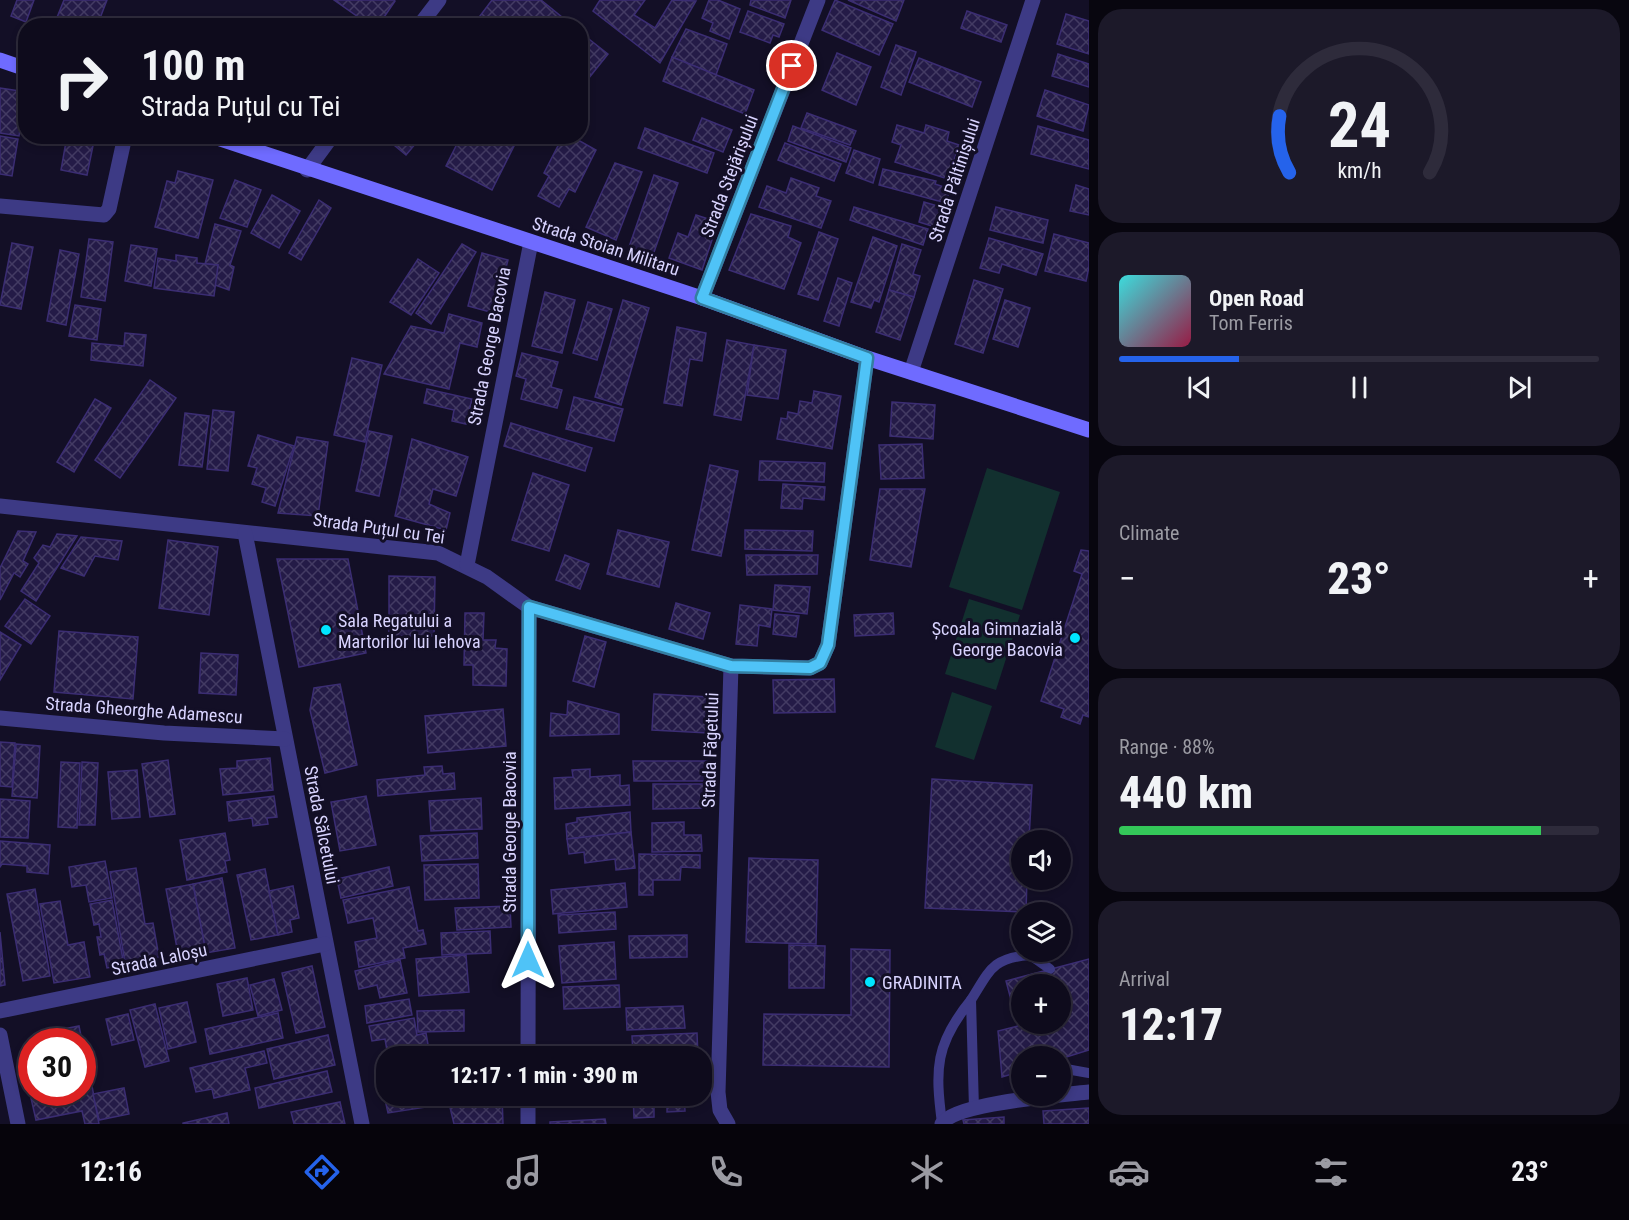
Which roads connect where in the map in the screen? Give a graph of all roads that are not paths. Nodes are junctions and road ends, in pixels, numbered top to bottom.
1 (439, 0) edge
2 (818, 0) edge
3 (1033, 0) edge
4 (425, 18) edge
5 (0, 60) edge
6 (18, 66) edge
7 (124, 144) edge
8 (234, 144) edge
9 (326, 144) edge
10 (307, 170) junction
11 (0, 206) edge
12 (531, 242) junction
13 (702, 298) junction
14 (867, 358) junction
15 (911, 372) junction
16 (1089, 430) edge
17 (0, 506) edge
18 (245, 533) junction
19 (466, 565) junction
20 (529, 607) junction
21 (731, 666) junction
22 (0, 718) edge
23 (285, 739) junction
24 (325, 944) junction
25 (1050, 969) dead end
26 (971, 1000) junction
27 (0, 1011) edge
28 (0, 1035) edge
29 (528, 1046) edge
30 (1071, 1070) edge
31 (1089, 1073) edge
32 (1089, 1092) edge
33 (528, 1106) edge
34 (974, 1109) junction
35 (945, 1121) edge
36 (18, 1124) edge
37 (362, 1124) edge
38 (528, 1124) edge
39 (728, 1124) edge

1 - 4 street
2 - 13 street, Strada Stejărișului
3 - 15 street, Strada Păltinișului
5 - 6 street
7 - 11 street
8 - 10 street, Strada Stoian Militaru
9 - 10 street
10 - 12 street, Strada Stoian Militaru
12 - 13 street, Strada Stoian Militaru
12 - 19 street, Strada George Bacovia
13 - 14 street, Strada Stoian Militaru
14 - 15 street, Strada Stoian Militaru
14 - 21 street
15 - 16 street, Strada Stoian Militaru
17 - 18 street, Strada Puțul cu Tei
18 - 19 street, Strada Puțul cu Tei
18 - 23 street, Strada Sălcetului
19 - 20 street, Strada Puțul cu Tei
20 - 21 street, Strada Puțul cu Tei
20 - 29 street, Strada George Bacovia
21 - 39 street, Strada Făgetului
22 - 23 street, Strada Gheorghe Adamescu
23 - 24 street, Strada Sălcetului
24 - 27 street, Strada Laloșu
24 - 37 street, Strada Sălcetului
25 - 26 lane
26 - 34 lane
26 - 35 lane
28 - 36 street
30 - 31 lane
32 - 34 street
33 - 38 street
34 - 35 street

